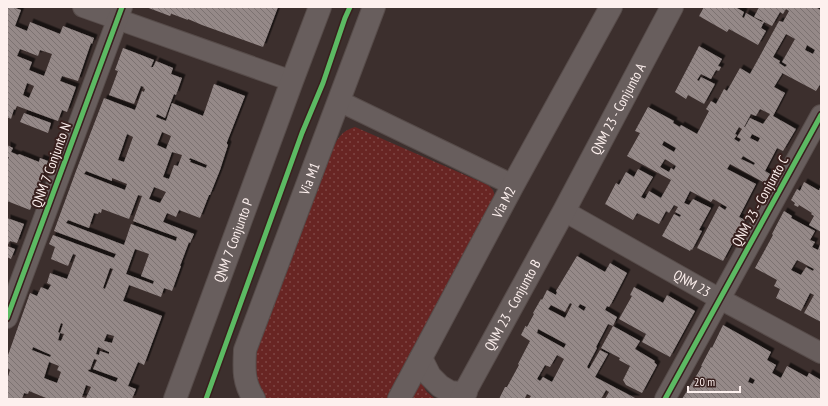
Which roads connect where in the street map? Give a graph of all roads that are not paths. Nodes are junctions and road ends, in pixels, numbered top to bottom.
1 (83, 7) edge
2 (320, 7) edge
3 (374, 7) edge
4 (612, 7) edge
5 (672, 7) edge
6 (120, 13) edge
7 (292, 81) junction
8 (339, 101) junction
9 (821, 115) edge
10 (513, 185) junction
11 (564, 211) junction
12 (720, 299) junction
13 (7, 318) edge
14 (821, 352) edge
15 (421, 358) junction
16 (464, 395) edge
17 (175, 399) edge
18 (254, 399) edge
19 (399, 399) edge
20 (666, 399) edge

1 - 6 street
2 - 7 main road, QNM 7 Conjunto P
3 - 8 main road, Via M1
4 - 10 main road, Via M2
5 - 11 main road, QNM 23 - Conjunto A
6 - 7 street
6 - 13 street, QNM 7 Conjunto N
7 - 17 main road, QNM 7 Conjunto P
8 - 10 street
8 - 18 main road, Via M1
9 - 12 street, QNM 23 - Conjunto C
10 - 15 main road, Via M2
11 - 12 street, QNM 23
11 - 16 main road, QNM 23 - Conjunto B
12 - 14 street, QNM 23
12 - 20 street, QNM 23 - Conjunto C
15 - 16 main road
15 - 19 main road, Via M2

